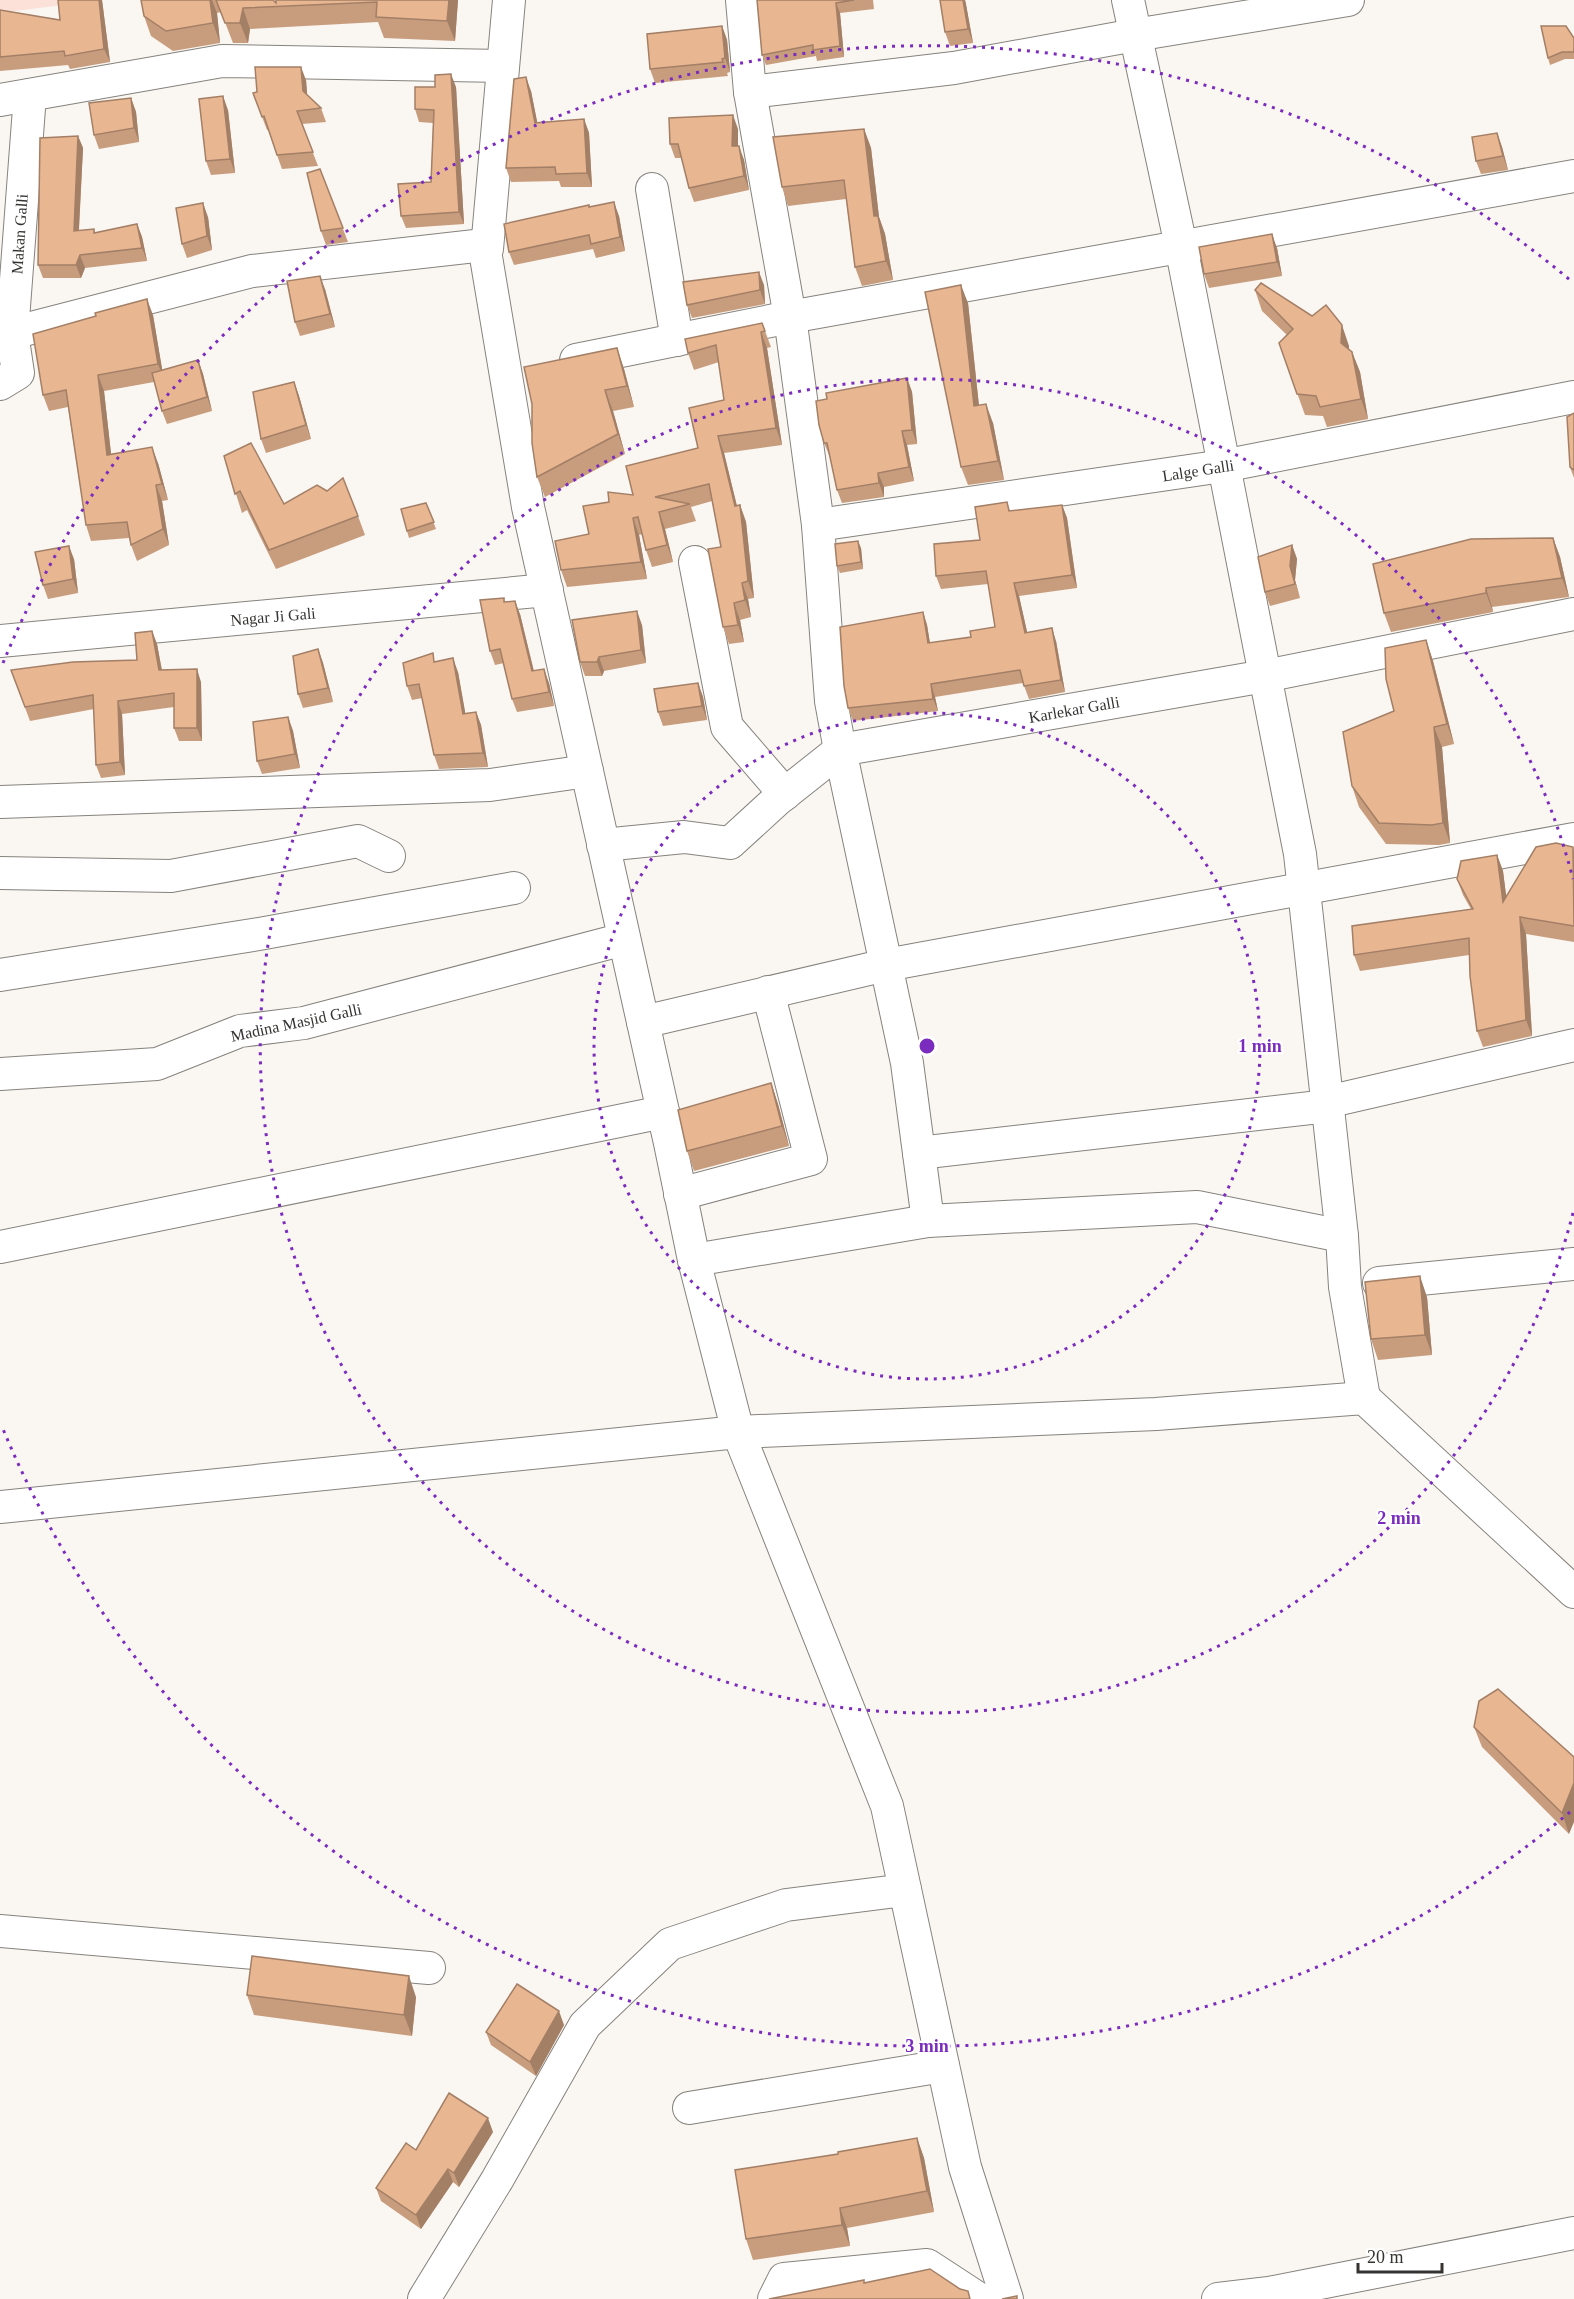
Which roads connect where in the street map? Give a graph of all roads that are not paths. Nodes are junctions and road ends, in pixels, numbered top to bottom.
1 (509, 0) edge
2 (742, 0) edge
3 (1128, 0) edge
4 (1348, 0) edge
5 (1136, 35) junction
6 (503, 66) junction
7 (750, 92) junction
8 (15, 98) edge
9 (1574, 176) edge
10 (652, 189) dead end
11 (484, 245) junction
12 (1181, 246) junction
13 (790, 317) junction
14 (12, 333) junction
15 (677, 340) junction
16 (530, 369) junction
17 (9, 379) edge
18 (1574, 397) edge
19 (1223, 466) junction
20 (818, 525) junction
21 (695, 562) dead end
22 (547, 590) junction
23 (1574, 614) edge
24 (0, 641) edge
25 (1265, 676) junction
26 (840, 750) junction
27 (587, 771) junction
28 (785, 794) junction
29 (0, 802) edge
30 (1574, 839) edge
31 (603, 844) junction
32 (389, 856) dead end
33 (0, 873) edge
34 (514, 888) dead end
35 (1304, 888) junction
36 (624, 939) junction
37 (886, 965) junction
38 (0, 975) edge
39 (768, 992) junction
40 (643, 1022) junction
41 (1574, 1045) edge
42 (0, 1074) edge
43 (1328, 1104) junction
44 (663, 1112) junction
45 (919, 1153) junction
46 (680, 1194) junction
47 (928, 1221) junction
48 (1342, 1236) junction
49 (0, 1247) edge
50 (694, 1260) junction
51 (1574, 1264) edge
52 (1345, 1287) junction
53 (1364, 1398) junction
54 (738, 1432) junction
55 (0, 1507) edge
56 (1574, 1592) edge
57 (905, 1890) junction
58 (0, 1931) edge
59 (429, 1968) dead end
60 (943, 2066) junction
61 (689, 2108) dead end
62 (1574, 2233) edge
63 (424, 2299) edge
64 (774, 2299) edge
65 (979, 2299) edge
66 (1007, 2299) edge
67 (1218, 2299) edge

1 - 6 street
2 - 7 street
3 - 5 street
4 - 5 street
5 - 7 street
5 - 12 street
6 - 8 street
6 - 11 street
7 - 13 street
8 - 14 street, Makan Galli
9 - 12 street
10 - 15 street
11 - 14 street
11 - 16 street
12 - 13 street
12 - 19 street
13 - 15 street
13 - 20 street
14 - 17 street, Makan Galli
15 - 16 street
16 - 22 street
18 - 19 street, Lalge Galli
19 - 20 street, Lalge Galli
19 - 25 street
20 - 26 street
21 - 28 street
22 - 24 street, Nagar Ji Gali
22 - 27 street
23 - 25 street, Karlekar Galli
25 - 26 street, Karlekar Galli
25 - 35 street
26 - 28 street, Karlekar Galli
26 - 37 street
27 - 29 street
27 - 31 street
28 - 31 street, Karlekar Galli
30 - 35 street
31 - 36 street
32 - 33 street
34 - 38 street
35 - 37 street
35 - 43 street
36 - 40 street
36 - 42 street, Madina Masjid Galli
37 - 39 street
37 - 45 street
39 - 40 street
39 - 46 street
40 - 44 street
41 - 43 street
43 - 45 street
43 - 48 street
44 - 46 street
44 - 49 street
45 - 47 street
46 - 50 street
47 - 48 street
47 - 50 street
48 - 52 street
50 - 54 street
51 - 52 street
52 - 53 street
53 - 54 street
53 - 56 street
54 - 55 street
54 - 57 street
57 - 60 street
57 - 63 street
58 - 59 street
60 - 61 street
60 - 66 street
62 - 67 street
64 - 65 street

